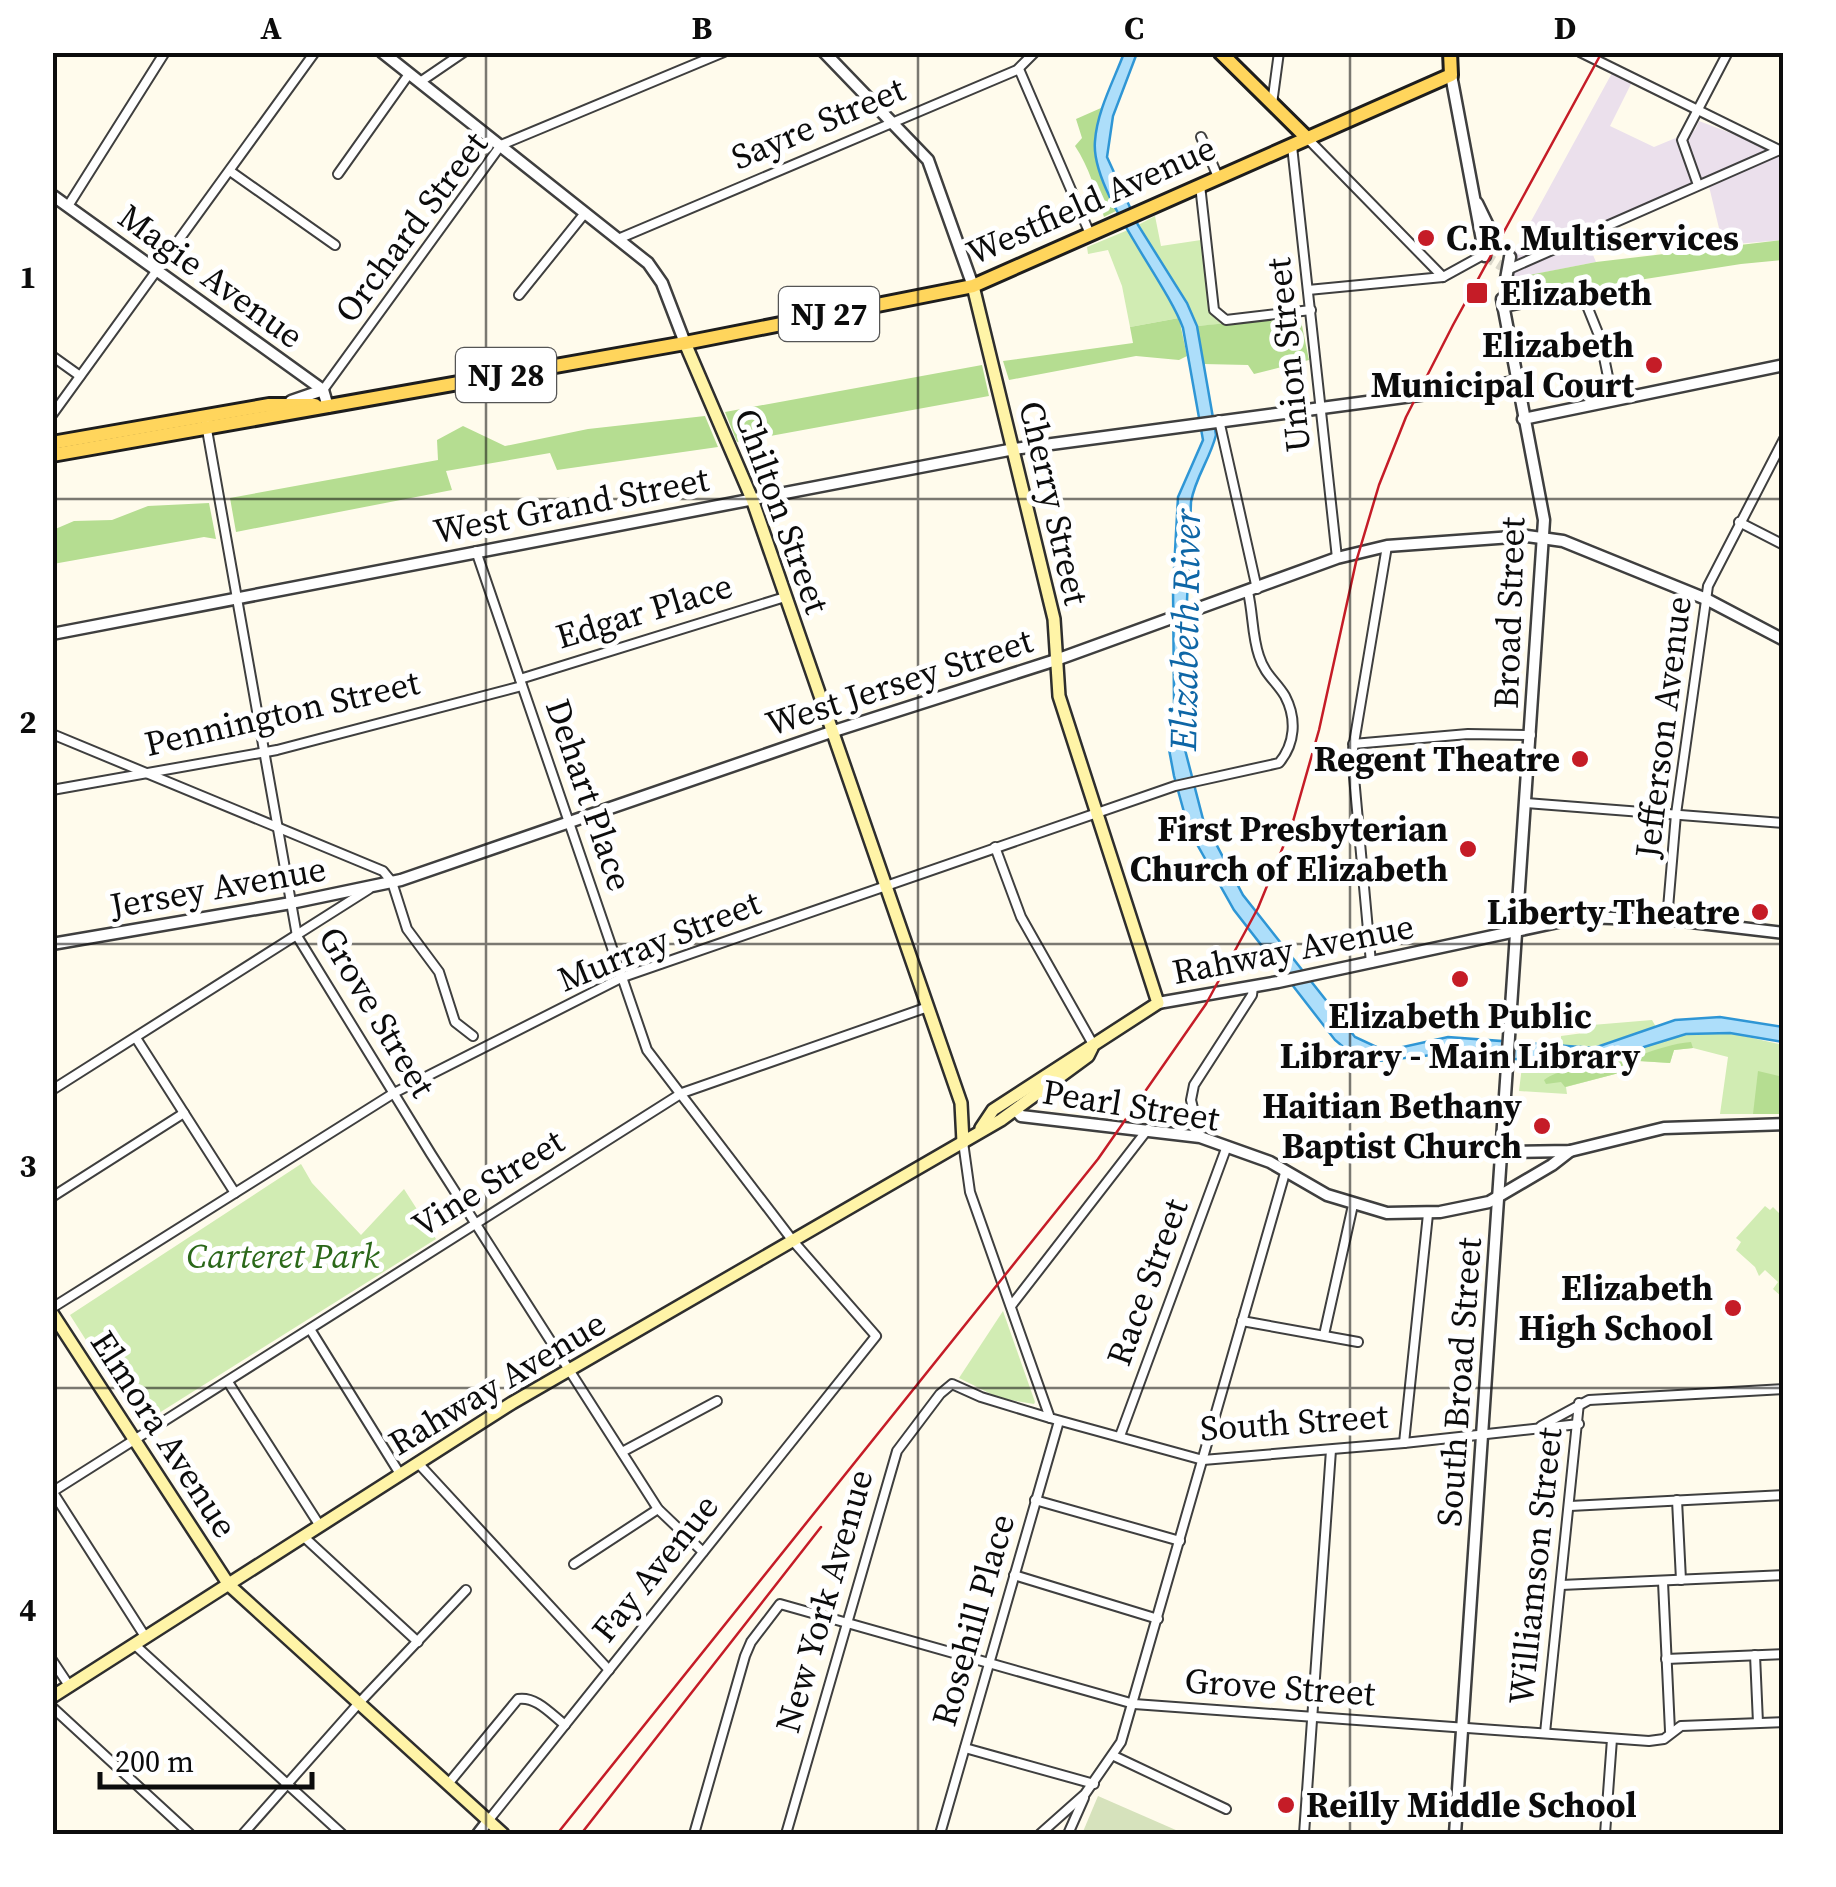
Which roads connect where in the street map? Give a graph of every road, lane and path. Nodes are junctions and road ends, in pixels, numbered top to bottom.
1 (165, 52) edge
2 (315, 52) edge
3 (382, 52) edge
4 (464, 52) edge
5 (724, 52) edge
6 (824, 52) edge
7 (1036, 52) edge
8 (1220, 52) edge
9 (1279, 52) edge
10 (1450, 52) edge
11 (1580, 52) edge
12 (1728, 52) edge
13 (1019, 69) junction
14 (409, 74) junction
15 (1451, 75) junction
16 (420, 82) junction
17 (1272, 104) junction
18 (1696, 110) junction
19 (892, 121) junction
20 (1201, 136) dead end
21 (1307, 138) junction
22 (1292, 145) junction
23 (501, 146) junction
24 (1782, 150) edge
25 (230, 171) junction
26 (338, 174) dead end
27 (1218, 178) junction
28 (1200, 185) junction
29 (1698, 186) junction
30 (52, 195) edge
31 (1475, 200) junction
32 (68, 206) junction
33 (585, 212) junction
34 (1090, 234) junction
35 (1494, 238) tunnel mouth
36 (618, 239) junction
37 (334, 245) dead end
38 (1484, 256) joint
39 (1508, 268) dead end
40 (158, 272) junction
41 (1443, 277) junction
42 (973, 286) junction
43 (1308, 290) junction
44 (518, 295) dead end
45 (1502, 303) joint
46 (1311, 310) junction
47 (685, 343) junction
48 (52, 356) edge
49 (1784, 365) edge
50 (80, 376) junction
51 (1516, 382) junction
52 (322, 390) junction
53 (1612, 401) junction
54 (269, 405) junction
55 (1322, 406) junction
56 (328, 407) junction
57 (52, 415) edge
58 (1523, 418) junction
59 (1216, 421) junction
60 (205, 422) junction
61 (1784, 439) edge
62 (52, 444) edge
63 (1014, 449) junction
64 (52, 455) edge
65 (752, 499) junction
66 (1740, 522) junction
67 (1544, 538) junction
68 (1784, 544) edge
69 (1388, 546) junction
70 (476, 551) junction
71 (1337, 558) junction
72 (1252, 590) junction
73 (785, 597) junction
74 (236, 598) junction
75 (1706, 599) junction
76 (52, 634) edge
77 (1784, 640) edge
78 (1056, 660) junction
79 (521, 682) junction
80 (831, 732) junction
81 (52, 734) edge
82 (1531, 735) junction
83 (1353, 744) junction
84 (264, 752) junction
85 (149, 772) junction
86 (52, 790) edge
87 (1526, 802) junction
88 (1097, 812) junction
89 (1676, 814) junction
90 (570, 822) junction
91 (1784, 824) edge
92 (278, 828) junction
93 (995, 847) junction
94 (392, 882) junction
95 (886, 885) junction
96 (372, 887) junction
97 (291, 902) junction
98 (1518, 912) junction
99 (1581, 917) junction
100 (1667, 920) junction
101 (1516, 933) junction
102 (1784, 933) edge
103 (297, 936) junction
104 (52, 944) edge
105 (1371, 963) junction
106 (623, 977) junction
107 (1253, 986) junction
108 (1158, 1003) junction
109 (928, 1007) junction
110 (473, 1036) dead end
111 (136, 1038) junction
112 (1093, 1047) junction
113 (1041, 1078) junction
114 (52, 1090) edge
115 (394, 1093) junction
116 (682, 1093) junction
117 (962, 1104) junction
118 (1016, 1110) junction
119 (184, 1113) junction
120 (1784, 1124) edge
121 (1148, 1129) junction
122 (979, 1130) junction
123 (1200, 1137) junction
124 (963, 1142) junction
125 (1227, 1146) junction
126 (1570, 1151) junction
127 (1500, 1152) junction
128 (1285, 1173) junction
129 (235, 1193) junction
130 (52, 1197) edge
131 (1498, 1198) junction
132 (1352, 1205) junction
133 (1428, 1214) junction
134 (477, 1222) junction
135 (793, 1241) junction
136 (1011, 1306) junction
137 (52, 1310) edge
138 (1242, 1321) junction
139 (310, 1329) junction
140 (1324, 1335) junction
141 (876, 1336) joint
142 (1358, 1342) dead end
143 (568, 1370) junction
144 (228, 1382) junction
145 (1784, 1388) edge
146 (717, 1401) dead end
147 (1580, 1404) junction
148 (1054, 1419) junction
149 (1578, 1424) junction
150 (1537, 1428) junction
151 (1483, 1435) junction
152 (1120, 1436) junction
153 (134, 1442) junction
154 (1404, 1444) junction
155 (1331, 1450) junction
156 (622, 1452) junction
157 (1203, 1460) junction
158 (418, 1463) junction
159 (400, 1474) junction
160 (53, 1492) edge
161 (1784, 1495) edge
162 (1035, 1500) junction
163 (1677, 1500) junction
164 (1570, 1506) junction
165 (658, 1509) junction
166 (320, 1526) junction
167 (304, 1537) junction
168 (1180, 1541) junction
169 (704, 1552) junction
170 (574, 1564) dead end
171 (1014, 1575) junction
172 (1784, 1575) edge
173 (1681, 1580) junction
174 (1663, 1582) junction
175 (229, 1585) junction
176 (1561, 1585) junction
177 (466, 1590) dead end
178 (1158, 1618) junction
179 (848, 1623) junction
180 (141, 1641) junction
181 (418, 1642) junction
182 (1784, 1654) edge
183 (1755, 1655) junction
184 (1666, 1659) junction
185 (52, 1660) edge
186 (988, 1664) junction
187 (609, 1670) junction
188 (70, 1687) junction
189 (52, 1697) edge
190 (359, 1704) junction
191 (1134, 1704) junction
192 (52, 1707) edge
193 (1313, 1717) junction
194 (1784, 1722) edge
195 (1758, 1724) junction
196 (565, 1725) junction
197 (1463, 1728) junction
198 (1670, 1731) junction
199 (1545, 1733) junction
200 (1612, 1739) junction
201 (965, 1748) junction
202 (1114, 1756) junction
203 (448, 1784) junction
204 (1094, 1784) junction
205 (288, 1785) junction
206 (1085, 1794) junction
207 (1226, 1808) dead end
208 (488, 1821) junction
209 (190, 1834) edge
210 (243, 1834) edge
211 (342, 1834) edge
212 (478, 1834) edge
213 (504, 1834) edge
214 (694, 1834) edge
215 (786, 1834) edge
216 (940, 1834) edge
217 (1040, 1834) edge
218 (1068, 1834) edge
219 (1304, 1834) edge
220 (1456, 1834) edge
221 (1606, 1834) edge

1 - 32 street
2 - 25 street
3 - 14 street, Chilton Street
4 - 16 street
5 - 23 street, Orchard Street
6 - 19 street, Cherry Street
7 - 13 street, Sayre Street
8 - 17 main road
9 - 17 street
10 - 15 main road
11 - 18 street
12 - 18 street
13 - 19 street, Sayre Street
13 - 34 street
14 - 16 street, Chilton Street
14 - 26 street
15 - 21 main road, Westfield Avenue / NJ 27
15 - 31 street
16 - 23 street, Chilton Street
17 - 21 main road
18 - 24 street
18 - 29 street
19 - 36 street, Sayre Street
19 - 42 street, Cherry Street
20 - 27 street
21 - 22 main road, Westfield Avenue / NJ 27
21 - 41 street
22 - 27 main road, Westfield Avenue / NJ 27
22 - 43 street, Union Street
23 - 33 street, Chilton Street
23 - 52 street, Orchard Street
24 - 29 street
25 - 37 street
25 - 40 street
27 - 28 main road, Westfield Avenue / NJ 27
28 - 34 main road, Westfield Avenue / NJ 27
28 - 46 street
29 - 39 street
30 - 32 street, Magie Avenue
31 - 35 street
31 - 38 street
32 - 40 street, Magie Avenue
33 - 36 street, Chilton Street
33 - 44 street
34 - 42 main road, Westfield Avenue / NJ 27
36 - 47 street, Chilton Street
38 - 41 street
40 - 50 street
40 - 52 street, Magie Avenue
41 - 43 street
42 - 47 main road, Westfield Avenue / NJ 27
42 - 63 main road, Cherry Street
43 - 46 street, Union Street
45 - 51 street, Broad Street
45 - 53 street
46 - 55 street, Union Street
47 - 56 main road, Westfield Avenue / NJ 28
47 - 65 main road, Chilton Street
48 - 50 street
49 - 53 street
50 - 57 street
51 - 55 street, West Grand Street
51 - 58 street, Broad Street
52 - 54 street
52 - 56 street, Magie Avenue
53 - 58 street
54 - 56 main road, Westfield Avenue / NJ 28
54 - 60 main road, Westfield Avenue / NJ 28
55 - 59 street, West Grand Street
55 - 71 street, Union Street
56 - 60 main road, Westfield Avenue / NJ 28
58 - 67 street, Broad Street
59 - 63 street, West Grand Street
59 - 72 street
60 - 62 main road, Westfield Avenue / NJ 28
60 - 64 main road, Westfield Avenue / NJ 28
60 - 74 street, Grove Street
61 - 66 street, Jefferson Avenue
63 - 65 street, West Grand Street
63 - 78 main road, Cherry Street
65 - 70 street, West Grand Street
65 - 73 main road, Chilton Street
66 - 68 street
66 - 75 street, Jefferson Avenue
67 - 69 street, West Jersey Street
67 - 75 street, West Jersey Street
67 - 82 street, Broad Street
69 - 71 street, West Jersey Street
69 - 83 street
70 - 74 street, West Grand Street
70 - 79 street, Dehart Place
71 - 72 street, West Jersey Street
72 - 78 street, West Jersey Street
72 - 88 street, Murray Street
73 - 79 street, Edgar Place
73 - 80 main road, Chilton Street
74 - 76 street, West Grand Street
74 - 84 street, Grove Street
75 - 77 street, West Jersey Street
75 - 89 street, Jefferson Avenue
78 - 80 street, West Jersey Street
78 - 88 main road, Cherry Street
79 - 84 street, Pennington Street
79 - 90 street, Dehart Place
80 - 90 street, West Jersey Street
80 - 95 main road, Chilton Street
81 - 85 street
82 - 83 street
82 - 87 street, Broad Street
83 - 105 street
84 - 85 street, Pennington Street
84 - 92 street, Grove Street
85 - 86 street, Pennington Street
85 - 92 street
87 - 89 street
87 - 98 street, Broad Street
88 - 93 street, Murray Street
88 - 108 main road, Cherry Street
89 - 91 street
89 - 100 street, Jefferson Avenue
90 - 94 street, West Jersey Street
90 - 106 street, Dehart Place
92 - 94 street
92 - 97 street, Grove Street
93 - 95 street, Murray Street
93 - 112 street
94 - 96 street, Jersey Avenue
94 - 110 street
95 - 106 street, Murray Street
95 - 109 main road, Chilton Street
96 - 97 street, Jersey Avenue
96 - 103 street
97 - 103 street, Grove Street
97 - 104 street, Jersey Avenue
98 - 99 street
98 - 101 street, Broad Street
99 - 100 street
99 - 101 street, Rahway Avenue
100 - 102 street
101 - 105 street, Rahway Avenue
101 - 127 street, South Broad Street
103 - 111 street
103 - 115 street, Grove Street
105 - 107 street, Rahway Avenue
106 - 115 street, Murray Street
106 - 116 street, Dehart Place
107 - 108 street, Rahway Avenue
107 - 123 street
108 - 112 main road, Rahway Avenue
109 - 116 street, Vine Street
109 - 117 main road, Chilton Street
111 - 114 street
111 - 119 street
112 - 113 main road, Rahway Avenue
112 - 118 main road, Rahway Avenue
113 - 118 main road
113 - 122 main road, Rahway Avenue
115 - 129 street, Murray Street
115 - 134 street, Grove Street
116 - 134 street, Vine Street
116 - 135 street, Dehart Place
117 - 122 main road, Chilton Street
117 - 124 main road, Chilton Street
118 - 121 street, Pearl Street
118 - 122 main road, Rahway Avenue
119 - 129 street
119 - 130 street
120 - 126 street, Pearl Street
121 - 123 street, Pearl Street
121 - 136 street
122 - 124 main road, Rahway Avenue
123 - 125 street, Pearl Street
124 - 135 main road, Rahway Avenue
124 - 136 street
125 - 128 street, Pearl Street
125 - 152 street, Race Street
126 - 127 street, Pearl Street
126 - 131 street, Pearl Street
127 - 131 street, South Broad Street
128 - 132 street, Pearl Street
128 - 138 street
129 - 137 street, Murray Street
131 - 133 street, Pearl Street
131 - 151 street, South Broad Street
132 - 133 street, Pearl Street
132 - 140 street
133 - 154 street
134 - 139 street, Vine Street
134 - 143 street, Grove Street
135 - 141 street, Dehart Place
135 - 143 main road, Rahway Avenue
136 - 148 street
137 - 153 main road, Elmora Avenue
138 - 140 street
138 - 157 street
139 - 144 street, Vine Street
139 - 159 street
140 - 142 street
141 - 169 street, Fay Avenue
143 - 156 street, Grove Street
143 - 158 main road, Rahway Avenue
144 - 153 street, Vine Street
144 - 166 street
145 - 147 street, South Street
146 - 156 street
147 - 149 street, Williamson Street
147 - 150 street, South Street
148 - 152 street, South Street
148 - 162 street, Rosehill Place
148 - 179 street, New York Avenue
149 - 150 street, South Street
149 - 164 street, Williamson Street
150 - 151 street, South Street
151 - 154 street, South Street
151 - 197 street, South Broad Street
152 - 157 street, South Street
153 - 160 street, Vine Street
153 - 175 main road, Elmora Avenue
154 - 155 street, South Street
155 - 157 street, South Street
155 - 193 street
156 - 165 street, Grove Street
157 - 168 street
158 - 159 main road, Rahway Avenue
158 - 187 street
159 - 166 main road, Rahway Avenue
160 - 180 street
161 - 163 street
162 - 168 street
162 - 171 street, Rosehill Place
163 - 164 street
163 - 173 street
164 - 176 street, Williamson Street
165 - 169 street, Grove Street
165 - 170 street
166 - 167 main road, Rahway Avenue
167 - 175 main road, Rahway Avenue
167 - 181 street
168 - 178 street
169 - 187 street, Fay Avenue
171 - 178 street
171 - 186 street, Rosehill Place
172 - 173 street
173 - 174 street
174 - 176 street
174 - 184 street
175 - 180 main road, Rahway Avenue
175 - 190 main road, Elmora Avenue
176 - 199 street, Williamson Street
177 - 181 street
178 - 191 street
179 - 186 street, Grove Street
179 - 214 street, Grove Street
179 - 215 street, New York Avenue
180 - 188 main road, Rahway Avenue
180 - 205 street
181 - 190 street
182 - 183 street
183 - 184 street
183 - 195 street
184 - 198 street
185 - 188 street
186 - 191 street, Grove Street
186 - 201 street, Rosehill Place
187 - 196 street, Fay Avenue
188 - 189 main road, Rahway Avenue
190 - 203 main road, Elmora Avenue
190 - 205 street
191 - 193 street, Grove Street
191 - 202 street
192 - 209 street
193 - 197 street, Grove Street
193 - 219 street
194 - 195 street, Grove Street
195 - 198 street, Grove Street
196 - 203 street
196 - 208 street, Fay Avenue
197 - 199 street, Grove Street
197 - 220 street, South Broad Street
198 - 200 street, Grove Street
199 - 200 street, Grove Street
200 - 221 street
201 - 204 street
201 - 216 street, Rosehill Place
202 - 204 street
202 - 207 street
203 - 208 main road, Elmora Avenue
204 - 206 street
205 - 210 street
205 - 211 street
206 - 217 street
206 - 218 street
208 - 212 street, Fay Avenue
208 - 213 main road, Elmora Avenue

